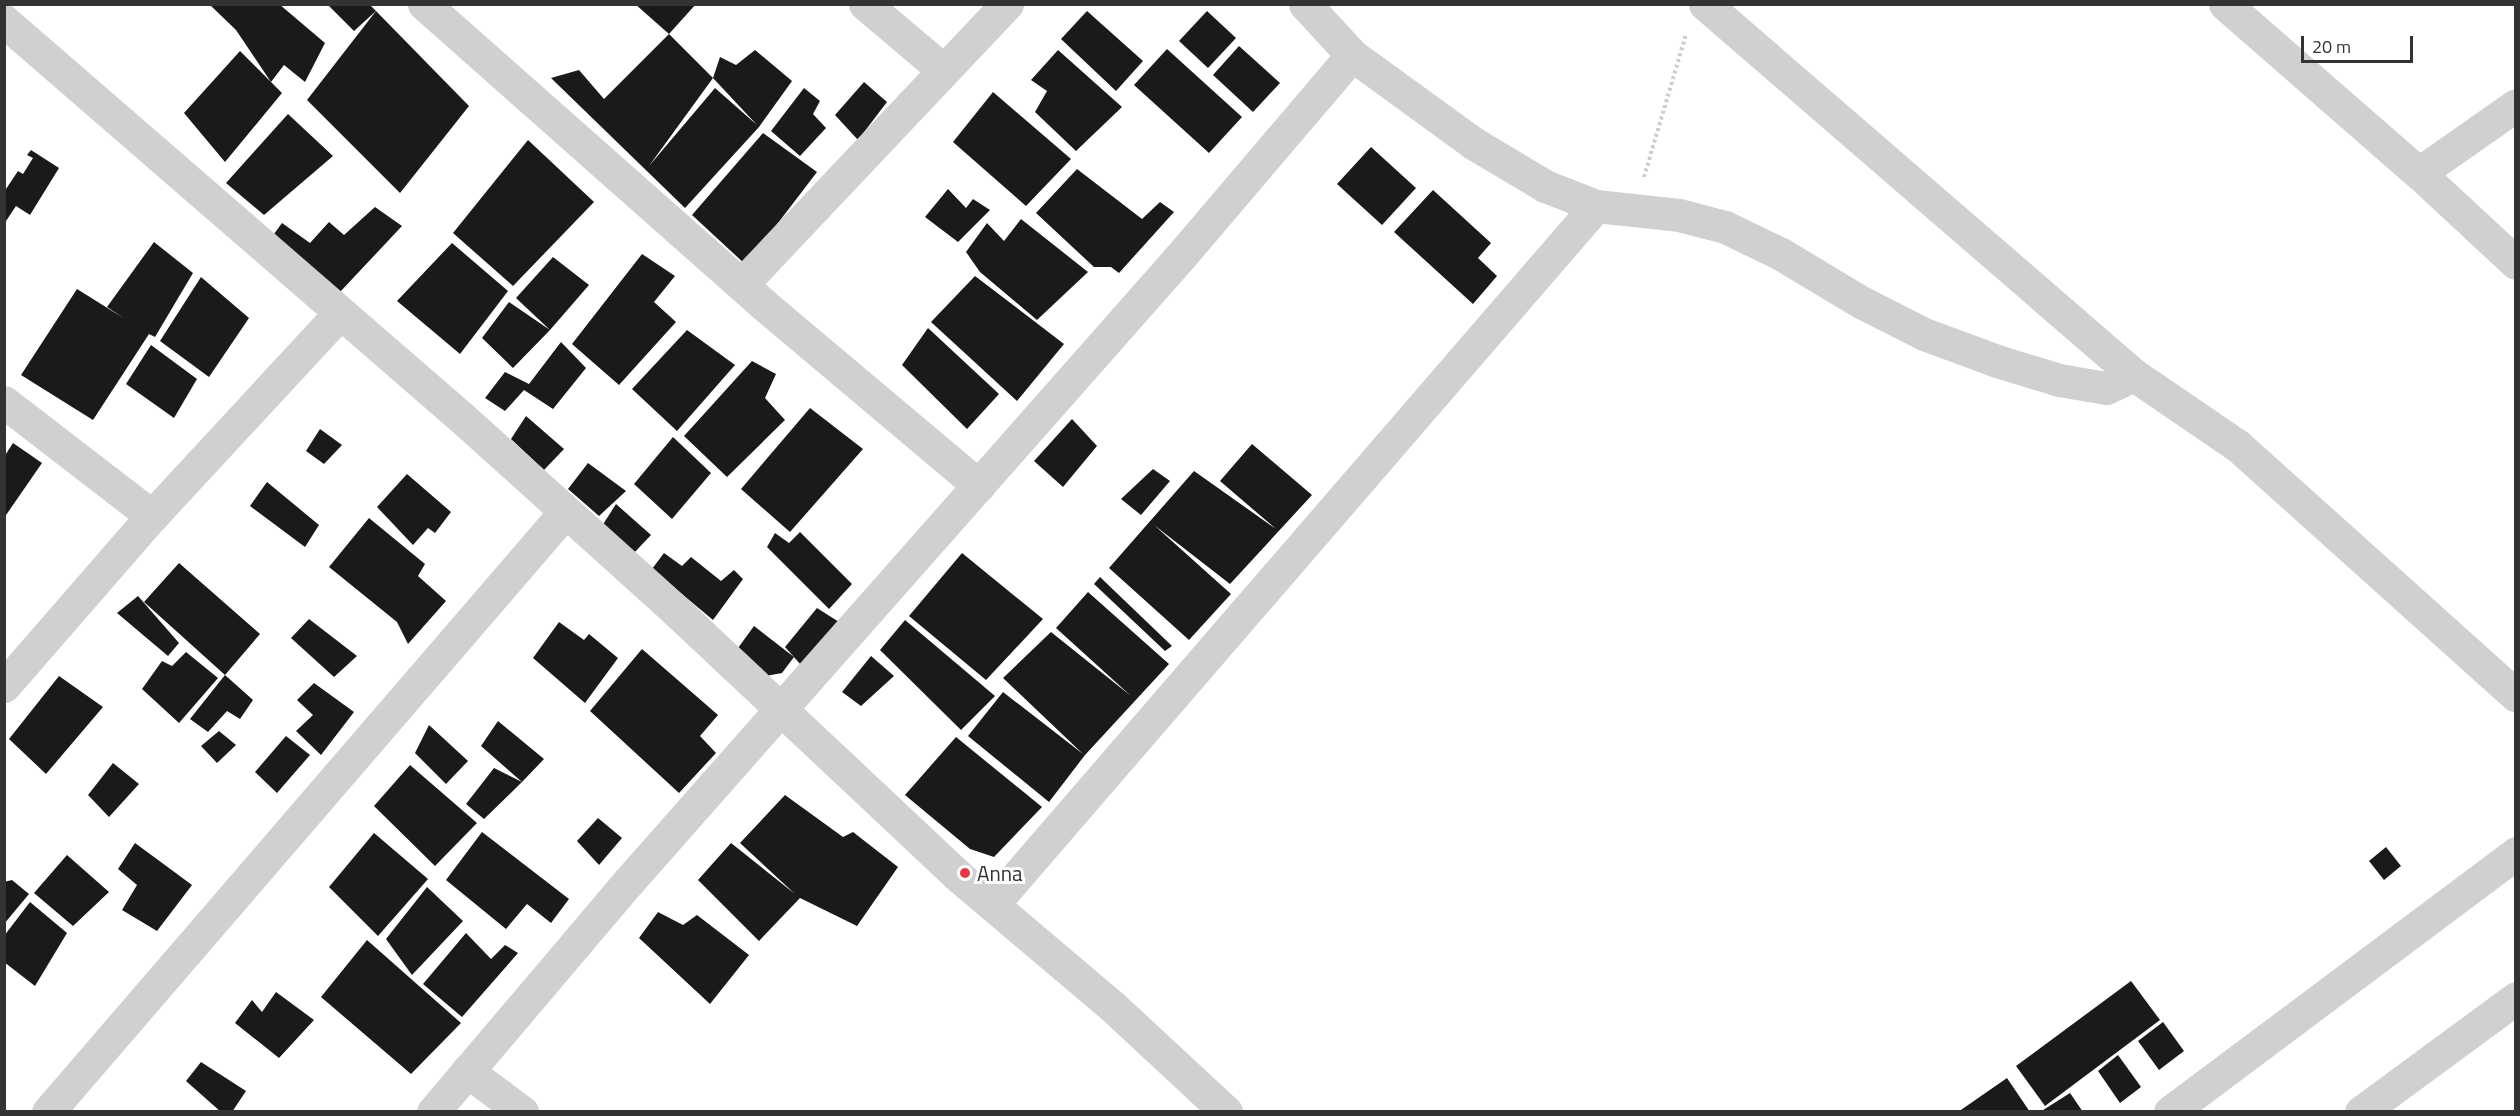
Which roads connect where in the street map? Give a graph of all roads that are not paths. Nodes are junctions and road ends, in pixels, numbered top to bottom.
1 (424, 4) edge
2 (865, 4) edge
3 (1008, 4) edge
4 (1305, 4) edge
5 (2225, 4) edge
6 (1696, 16) edge
7 (4, 21) edge
8 (1352, 55) junction
9 (942, 69) junction
10 (2516, 105) edge
11 (2419, 173) junction
12 (1596, 206) junction
13 (2516, 263) edge
14 (742, 284) junction
15 (339, 314) junction
16 (2134, 375) junction
17 (4, 402) edge
18 (979, 486) junction
19 (565, 512) junction
20 (152, 516) junction
21 (4, 686) edge
22 (2516, 695) edge
23 (781, 710) junction
24 (2516, 853) edge
25 (993, 904) junction
26 (2516, 998) edge
27 (467, 1071) junction
28 (48, 1112) edge
29 (433, 1112) edge
30 (522, 1112) edge
31 (1226, 1112) edge
32 (2170, 1112) edge
33 (2361, 1112) edge

1 - 14 street
2 - 9 street
3 - 9 street
4 - 8 street
5 - 11 street
6 - 16 street
7 - 15 street
8 - 12 street
8 - 18 street
9 - 14 street
10 - 11 street
11 - 13 street
12 - 16 street
12 - 25 street
14 - 18 street
15 - 19 street
15 - 20 street
16 - 22 street
17 - 20 street
18 - 23 street
19 - 23 street
19 - 28 street
20 - 21 street
23 - 25 street
23 - 27 street
24 - 32 street
25 - 31 street
26 - 33 street
27 - 29 street
27 - 30 street

